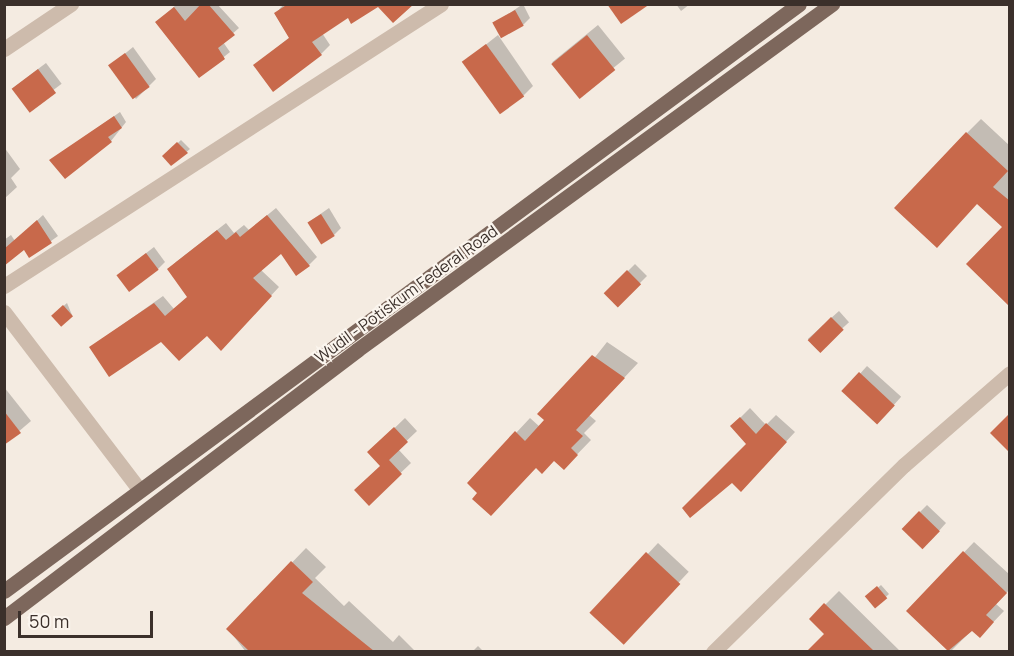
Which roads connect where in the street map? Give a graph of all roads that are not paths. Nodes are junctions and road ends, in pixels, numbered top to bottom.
1 (71, 4) edge
2 (441, 4) edge
3 (799, 4) edge
4 (832, 4) edge
5 (4, 50) edge
6 (4, 286) edge
7 (4, 312) edge
8 (1010, 372) edge
9 (163, 470) junction
10 (176, 486) junction
11 (138, 488) junction
12 (4, 591) edge
13 (4, 618) edge
14 (713, 651) edge

1 - 5 street
2 - 6 street
3 - 9 main road, Wudil - Potiskum Federal Road
4 - 10 main road, Wudil - Potiskum Federal Road
7 - 11 street
8 - 14 street
9 - 10 main road
9 - 11 main road, Wudil - Potiskum Federal Road
10 - 13 main road, Wudil - Potiskum Federal Road
11 - 12 main road, Wudil - Potiskum Federal Road

